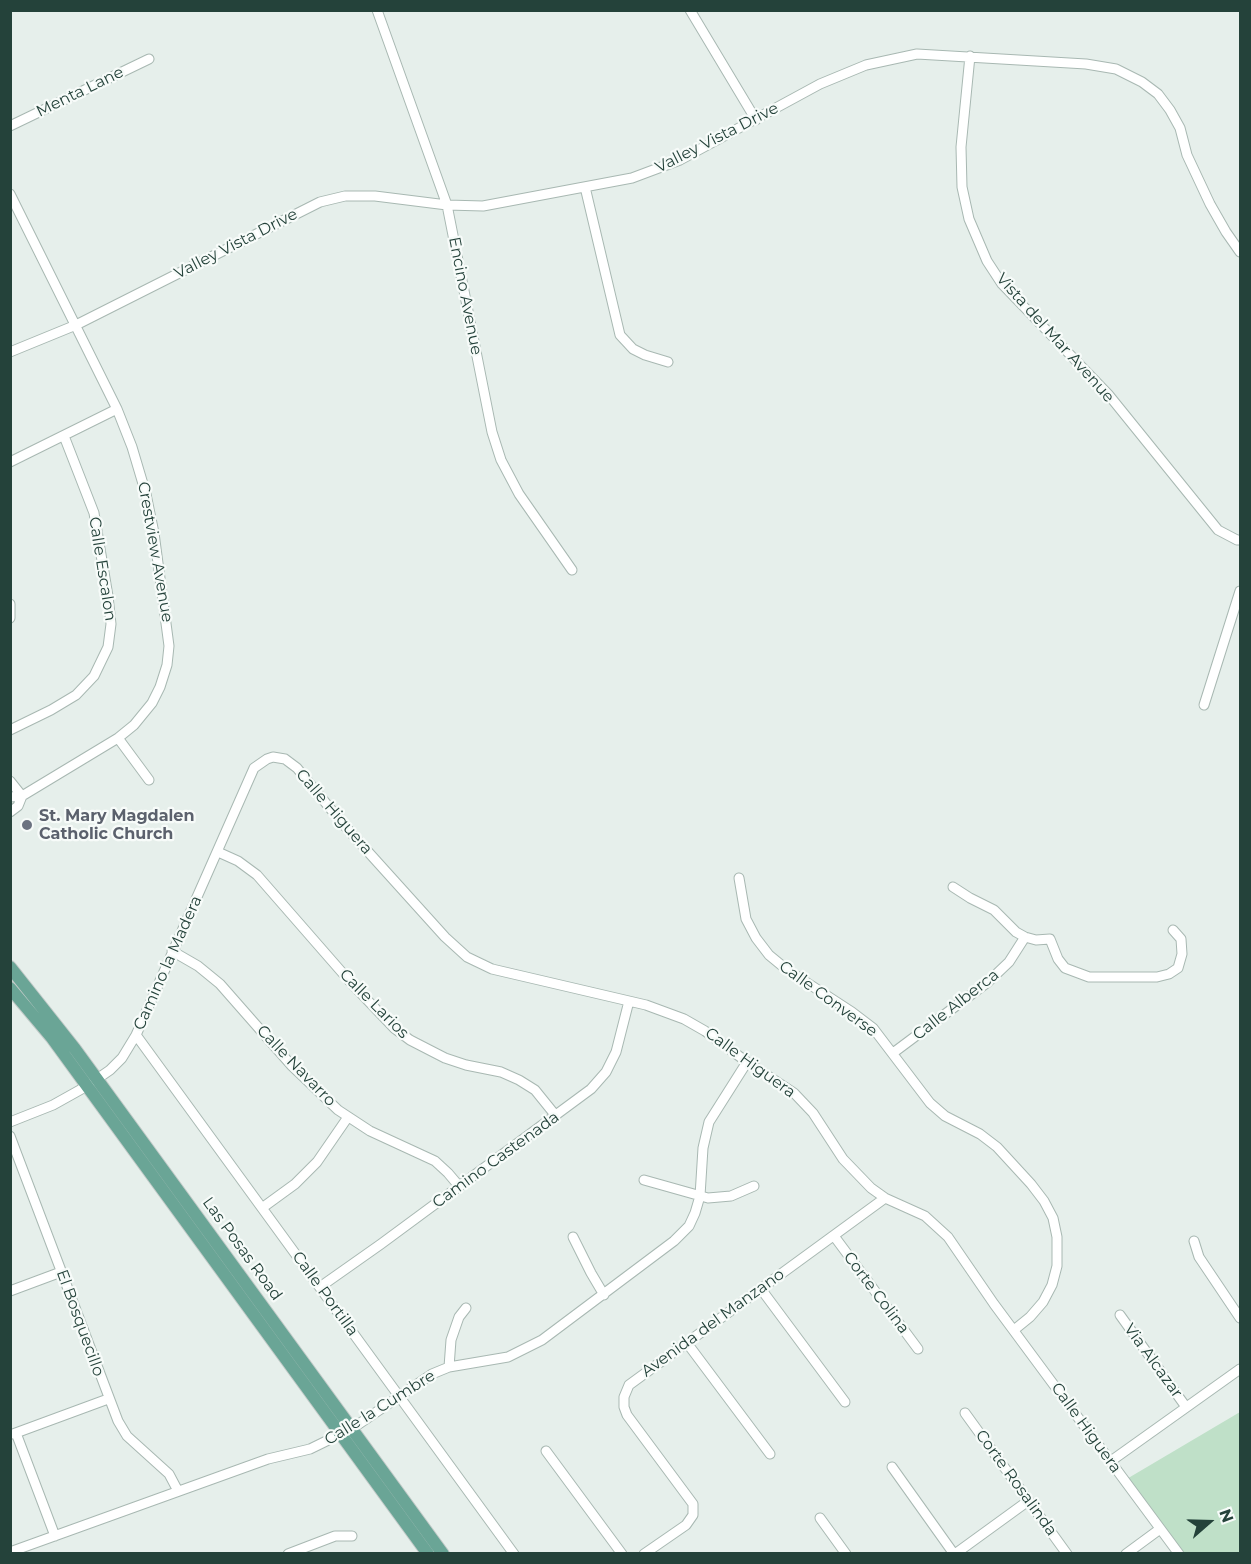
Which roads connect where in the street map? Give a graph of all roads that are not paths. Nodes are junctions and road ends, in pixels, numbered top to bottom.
1 (377, 10) edge
2 (690, 10) edge
3 (970, 56) junction
4 (149, 59) dead end
5 (756, 120) junction
6 (10, 126) edge
7 (585, 187) junction
8 (10, 194) edge
9 (447, 206) junction
10 (1240, 252) edge
11 (76, 325) junction
12 (10, 352) edge
13 (668, 362) dead end
14 (117, 409) junction
15 (64, 436) junction
16 (10, 462) edge
17 (1240, 540) edge
18 (572, 570) dead end
19 (1240, 591) edge
20 (10, 604) edge
21 (10, 618) edge
22 (1204, 705) dead end
23 (10, 730) edge
24 (118, 738) junction
25 (273, 758) joint
26 (149, 780) dead end
27 (10, 782) edge
28 (10, 796) edge
29 (21, 796) junction
30 (10, 812) edge
31 (218, 852) junction
32 (739, 878) dead end
33 (953, 887) dead end
34 (1173, 930) dead end
35 (1025, 938) junction
36 (172, 951) junction
37 (10, 967) edge
38 (10, 988) edge
39 (629, 1001) junction
40 (136, 1035) junction
41 (893, 1053) junction
42 (747, 1062) junction
43 (92, 1082) junction
44 (556, 1116) junction
45 (348, 1118) junction
46 (10, 1122) edge
47 (10, 1136) edge
48 (644, 1180) dead end
49 (459, 1186) junction
50 (754, 1186) dead end
51 (700, 1196) junction
52 (885, 1198) junction
53 (262, 1208) junction
54 (834, 1236) junction
55 (573, 1237) dead end
56 (1194, 1241) dead end
57 (61, 1272) junction
58 (320, 1287) junction
59 (761, 1289) junction
60 (10, 1291) edge
61 (604, 1295) junction
62 (466, 1308) dead end
63 (1120, 1315) dead end
64 (1240, 1318) edge
65 (1014, 1330) junction
66 (687, 1343) junction
67 (918, 1349) dead end
68 (449, 1367) junction
69 (1240, 1369) edge
70 (399, 1396) junction
71 (108, 1399) junction
72 (845, 1402) dead end
73 (1186, 1407) junction
74 (965, 1413) dead end
75 (353, 1428) junction
76 (13, 1434) edge
77 (342, 1435) junction
78 (546, 1451) dead end
79 (770, 1454) dead end
80 (1111, 1461) junction
81 (892, 1467) dead end
82 (178, 1491) junction
83 (1028, 1501) junction
84 (820, 1518) dead end
85 (1160, 1529) junction
86 (55, 1536) junction
87 (352, 1536) dead end
88 (10, 1552) edge
89 (435, 1552) edge
90 (288, 1554) edge
91 (514, 1554) edge
92 (622, 1554) edge
93 (644, 1554) edge
94 (846, 1554) edge
95 (955, 1554) edge
96 (1067, 1554) edge
97 (1126, 1554) edge
98 (1179, 1554) edge

1 - 9 street, Encino Avenue
2 - 5 street
3 - 5 street, Valley Vista Drive
3 - 10 street, Valley Vista Drive
3 - 17 street, Vista del Mar Avenue
4 - 6 street, Menta Lane
5 - 7 street, Valley Vista Drive
7 - 9 street, Valley Vista Drive
7 - 13 street
8 - 11 street, Crestview Avenue
9 - 11 street, Valley Vista Drive
9 - 18 street, Encino Avenue
11 - 12 street, Valley Vista Drive
11 - 14 street, Crestview Avenue
14 - 15 street
14 - 24 street, Crestview Avenue
15 - 16 street
15 - 23 street, Calle Escalon
19 - 22 street
20 - 21 street
24 - 26 street
24 - 29 street, Crestview Avenue
25 - 31 street, Camino la Madera
25 - 39 street, Calle Higuera
27 - 29 street
28 - 29 street
29 - 30 street, Crestview Avenue
31 - 36 street, Camino la Madera
31 - 44 street, Calle Larios
32 - 41 street, Calle Converse
33 - 35 street
34 - 35 street
35 - 41 street, Calle Alberca
36 - 40 street, Camino la Madera
36 - 45 street, Calle Navarro
37 - 43 main road, Las Posas Road
38 - 43 main road, Las Posas Road
39 - 42 street, Calle Higuera
39 - 44 street, Camino Castenada
40 - 43 street, Camino la Madera
40 - 53 street, Calle Portilla
41 - 65 street, Calle Converse
42 - 51 street, Calle la Cumbre
42 - 52 street, Calle Higuera
43 - 46 street, Camino la Madera
43 - 75 main road, Las Posas Road
43 - 77 main road, Las Posas Road
44 - 49 street, Camino Castenada
45 - 49 street, Calle Navarro
45 - 53 street
47 - 57 street, El Bosquecillo
48 - 51 street
49 - 58 street, Camino Castenada
50 - 51 street
51 - 61 street, Calle la Cumbre
52 - 54 street, Avenida del Manzano
52 - 65 street, Calle Higuera
53 - 58 street, Calle Portilla
54 - 59 street, Avenida del Manzano
54 - 67 street, Corte Colina
55 - 61 street
56 - 64 street
57 - 60 street
57 - 71 street, El Bosquecillo
58 - 70 street, Calle Portilla
59 - 66 street, Avenida del Manzano
59 - 72 street
61 - 68 street, Calle la Cumbre
62 - 68 street
63 - 73 street, Via Alcazar
65 - 80 street, Calle Higuera
66 - 79 street
66 - 93 street, Avenida del Manzano
68 - 70 street, Calle la Cumbre
69 - 73 street
70 - 75 street, Calle la Cumbre
70 - 91 street, Calle Portilla
71 - 76 street
71 - 82 street, El Bosquecillo
73 - 80 street
74 - 83 street, Corte Rosalinda
75 - 77 street, Calle la Cumbre
75 - 89 main road, Las Posas Road
76 - 86 street
77 - 82 street, Calle la Cumbre
77 - 89 main road, Las Posas Road
78 - 92 street
80 - 85 street, Calle Higuera
81 - 95 street
82 - 86 street, Calle la Cumbre
83 - 95 street
83 - 96 street, Corte Rosalinda
84 - 94 street
85 - 97 street
85 - 98 street, Calle Higuera
86 - 88 street, Calle la Cumbre
87 - 90 street

